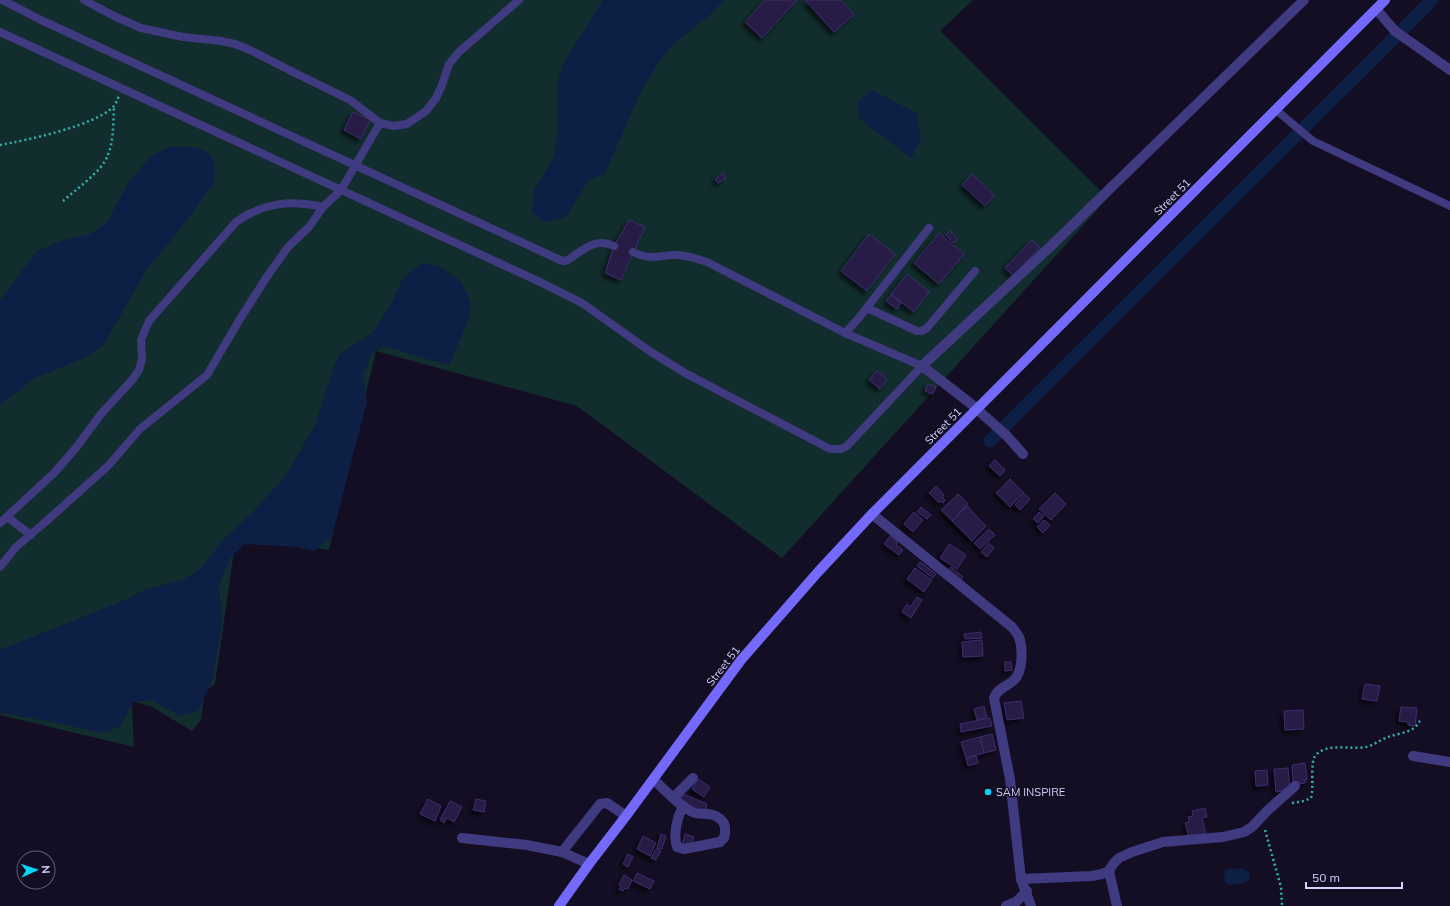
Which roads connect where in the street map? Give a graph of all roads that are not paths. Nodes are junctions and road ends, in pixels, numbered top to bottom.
1 (2, 0) edge
2 (84, 0) edge
3 (519, 0) edge
4 (1304, 0) edge
5 (1385, 0) edge
6 (1376, 9) junction
7 (0, 32) edge
8 (1450, 70) edge
9 (1276, 110) junction
10 (380, 123) junction
11 (354, 165) junction
12 (341, 190) junction
13 (1450, 206) edge
14 (323, 207) junction
15 (929, 228) dead end
16 (614, 246) dead end
17 (633, 252) dead end
18 (975, 271) dead end
19 (867, 308) junction
20 (845, 333) junction
21 (922, 366) junction
22 (974, 406) junction
23 (1022, 454) dead end
24 (872, 514) junction
25 (7, 517) junction
26 (0, 522) edge
27 (31, 535) junction
28 (0, 566) edge
29 (1413, 756) dead end
30 (1450, 762) edge
31 (693, 778) dead end
32 (653, 779) junction
33 (1295, 786) dead end
34 (673, 798) junction
35 (682, 806) junction
36 (626, 816) junction
37 (462, 838) dead end
38 (564, 853) junction
39 (589, 864) junction
40 (1110, 871) junction
41 (1022, 879) junction
42 (1027, 891) junction
43 (559, 906) edge
44 (1006, 906) edge
45 (1031, 906) edge
46 (1117, 906) edge

1 - 11 lane
2 - 10 lane
3 - 10 lane
4 - 21 street
5 - 6 main road, Street 51
6 - 8 street
6 - 9 main road, Street 51
7 - 12 lane
9 - 13 lane
9 - 22 main road, Street 51
10 - 11 lane
11 - 12 lane
11 - 16 lane
12 - 14 lane
12 - 21 lane
14 - 25 lane
14 - 27 lane
15 - 19 lane
17 - 20 lane
18 - 19 lane
19 - 20 lane
20 - 21 lane
21 - 22 street
22 - 23 street
22 - 24 main road, Street 51
24 - 32 main road, Street 51
24 - 41 street
25 - 26 lane
25 - 27 lane
27 - 28 lane
29 - 30 street
31 - 34 street
32 - 34 street
32 - 36 main road, Street 51
33 - 40 street
34 - 35 street
35 - 35 street
36 - 38 street
36 - 39 main road, Street 51
37 - 38 street
38 - 39 street
39 - 43 main road, Street 51
40 - 41 street
40 - 46 street
41 - 42 street
42 - 44 street
42 - 45 street

